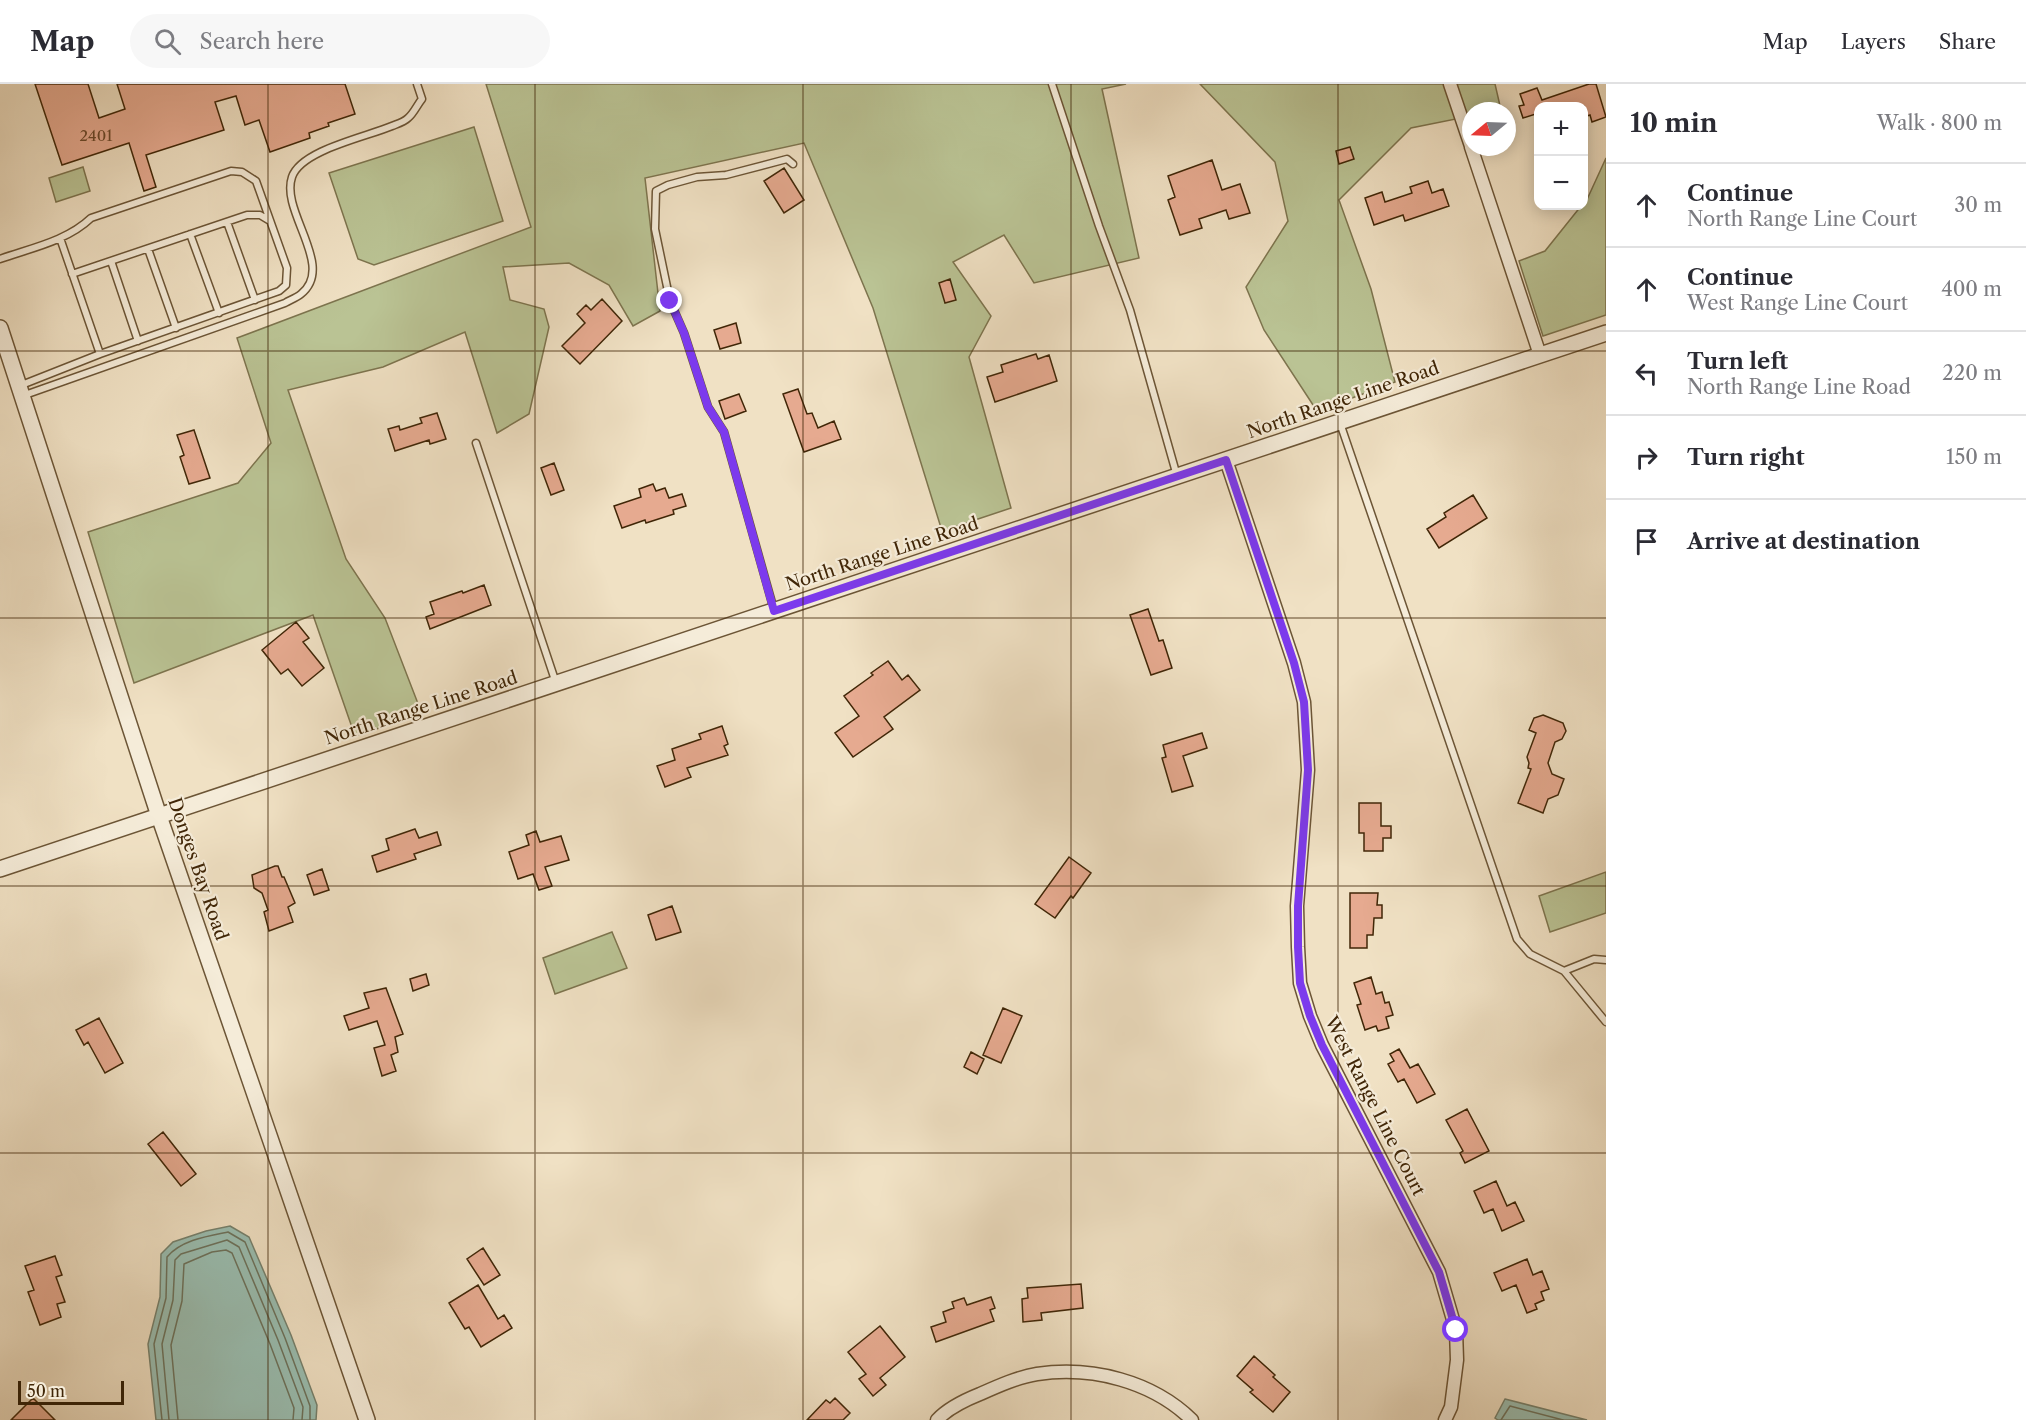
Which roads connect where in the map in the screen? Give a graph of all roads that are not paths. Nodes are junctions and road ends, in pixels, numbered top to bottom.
1 (417, 84) edge
2 (1052, 84) edge
3 (1450, 84) edge
4 (1462, 120) edge
5 (1474, 156) edge
6 (794, 164) dead end
7 (227, 222) junction
8 (270, 222) junction
9 (190, 234) junction
10 (60, 238) junction
11 (148, 249) junction
12 (0, 259) edge
13 (111, 261) junction
14 (72, 274) junction
15 (255, 300) junction
16 (219, 313) junction
17 (0, 328) edge
18 (176, 328) junction
19 (1606, 333) edge
20 (138, 341) junction
21 (100, 354) junction
22 (1540, 355) junction
23 (20, 391) junction
24 (1340, 422) junction
25 (476, 443) dead end
26 (1226, 460) junction
27 (1178, 476) junction
28 (774, 611) junction
29 (556, 683) junction
30 (159, 816) junction
31 (0, 869) edge
32 (1606, 960) edge
33 (1564, 971) junction
34 (1606, 1022) edge
35 (367, 1420) edge
36 (937, 1420) edge
37 (1192, 1420) edge
38 (1445, 1420) edge

1 - 23 lane
2 - 27 lane
3 - 4 street
5 - 22 street
6 - 28 lane
7 - 8 lane
7 - 9 lane
7 - 15 lane
8 - 10 lane
8 - 15 lane
9 - 11 lane
9 - 16 lane
10 - 12 lane
10 - 14 lane
11 - 13 lane
11 - 18 lane
13 - 14 lane
13 - 20 lane
14 - 21 lane
15 - 16 lane
16 - 18 lane
17 - 23 street, Donges Bay Road
18 - 20 lane
19 - 22 street, North Range Line Road
20 - 21 lane
21 - 23 lane
22 - 24 street, North Range Line Road
23 - 30 street, Donges Bay Road
24 - 26 street, North Range Line Road
24 - 33 lane
25 - 29 lane
26 - 27 street, North Range Line Road
26 - 38 street, West Range Line Court
27 - 28 street, North Range Line Road
28 - 29 street, North Range Line Road
29 - 30 street, North Range Line Road
30 - 31 street, North Range Line Road
30 - 35 street, Donges Bay Road
32 - 33 lane
33 - 34 lane
36 - 37 street

